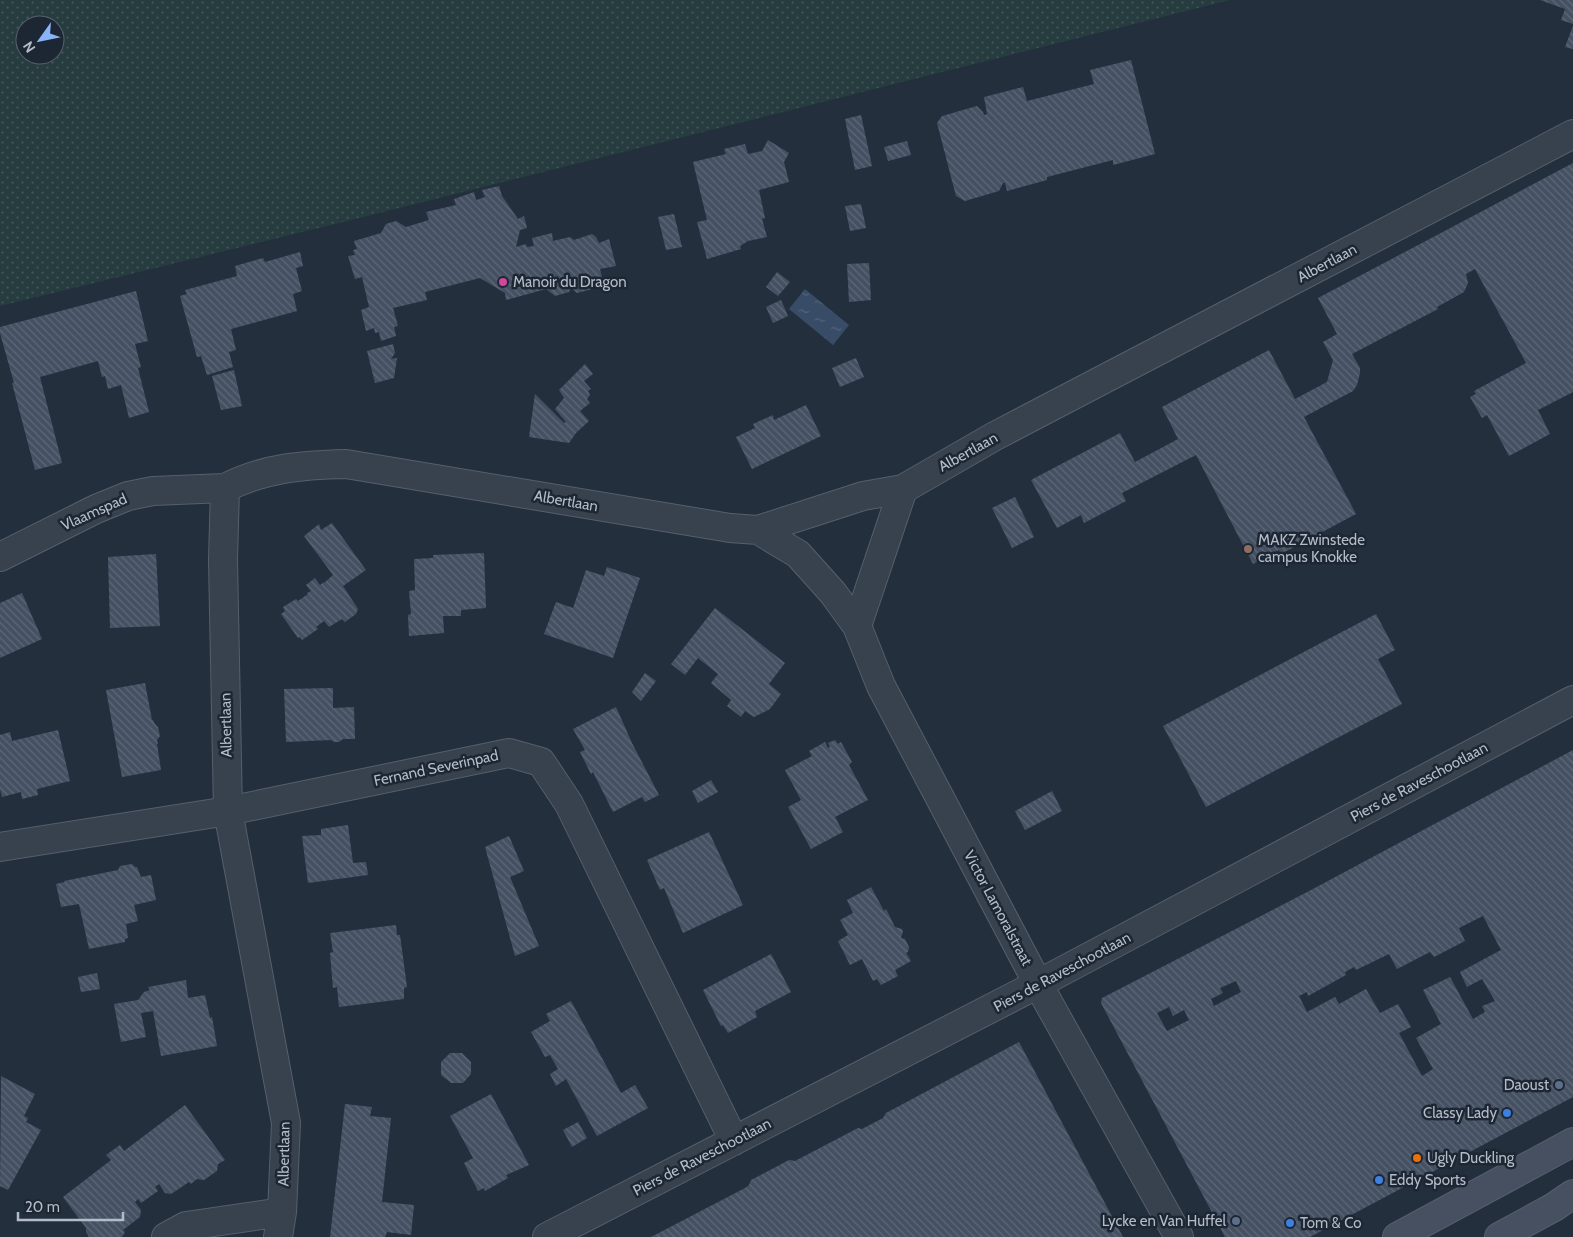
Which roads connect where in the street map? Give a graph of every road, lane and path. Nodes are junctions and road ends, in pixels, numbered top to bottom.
1 (1573, 134) edge
2 (225, 488) junction
3 (903, 489) junction
4 (758, 530) junction
5 (0, 557) edge
6 (857, 626) junction
7 (1573, 700) edge
8 (228, 811) junction
9 (0, 847) edge
10 (1038, 984) junction
11 (734, 1141) junction
12 (1573, 1142) edge
13 (1573, 1194) edge
14 (280, 1224) edge
15 (166, 1237) edge
16 (547, 1237) edge
17 (1179, 1237) edge
18 (1397, 1237) edge
19 (1499, 1237) edge

1 - 3 street, Albertlaan
2 - 4 street, Albertlaan
2 - 5 street, Vlaamspad
2 - 8 street, Albertlaan
3 - 4 street, Albertlaan
3 - 6 street
4 - 6 street, Victor Lamoralstraat
6 - 10 street, Victor Lamoralstraat
7 - 10 street, Piers de Raveschootlaan
8 - 9 street, Fernand Severinpad
8 - 11 street, Fernand Severinpad
8 - 14 street, Albertlaan
10 - 11 street, Piers de Raveschootlaan
10 - 17 street, Victor Lamoralstraat
11 - 16 street, Piers de Raveschootlaan
12 - 18 main road
13 - 19 main road
14 - 15 street

